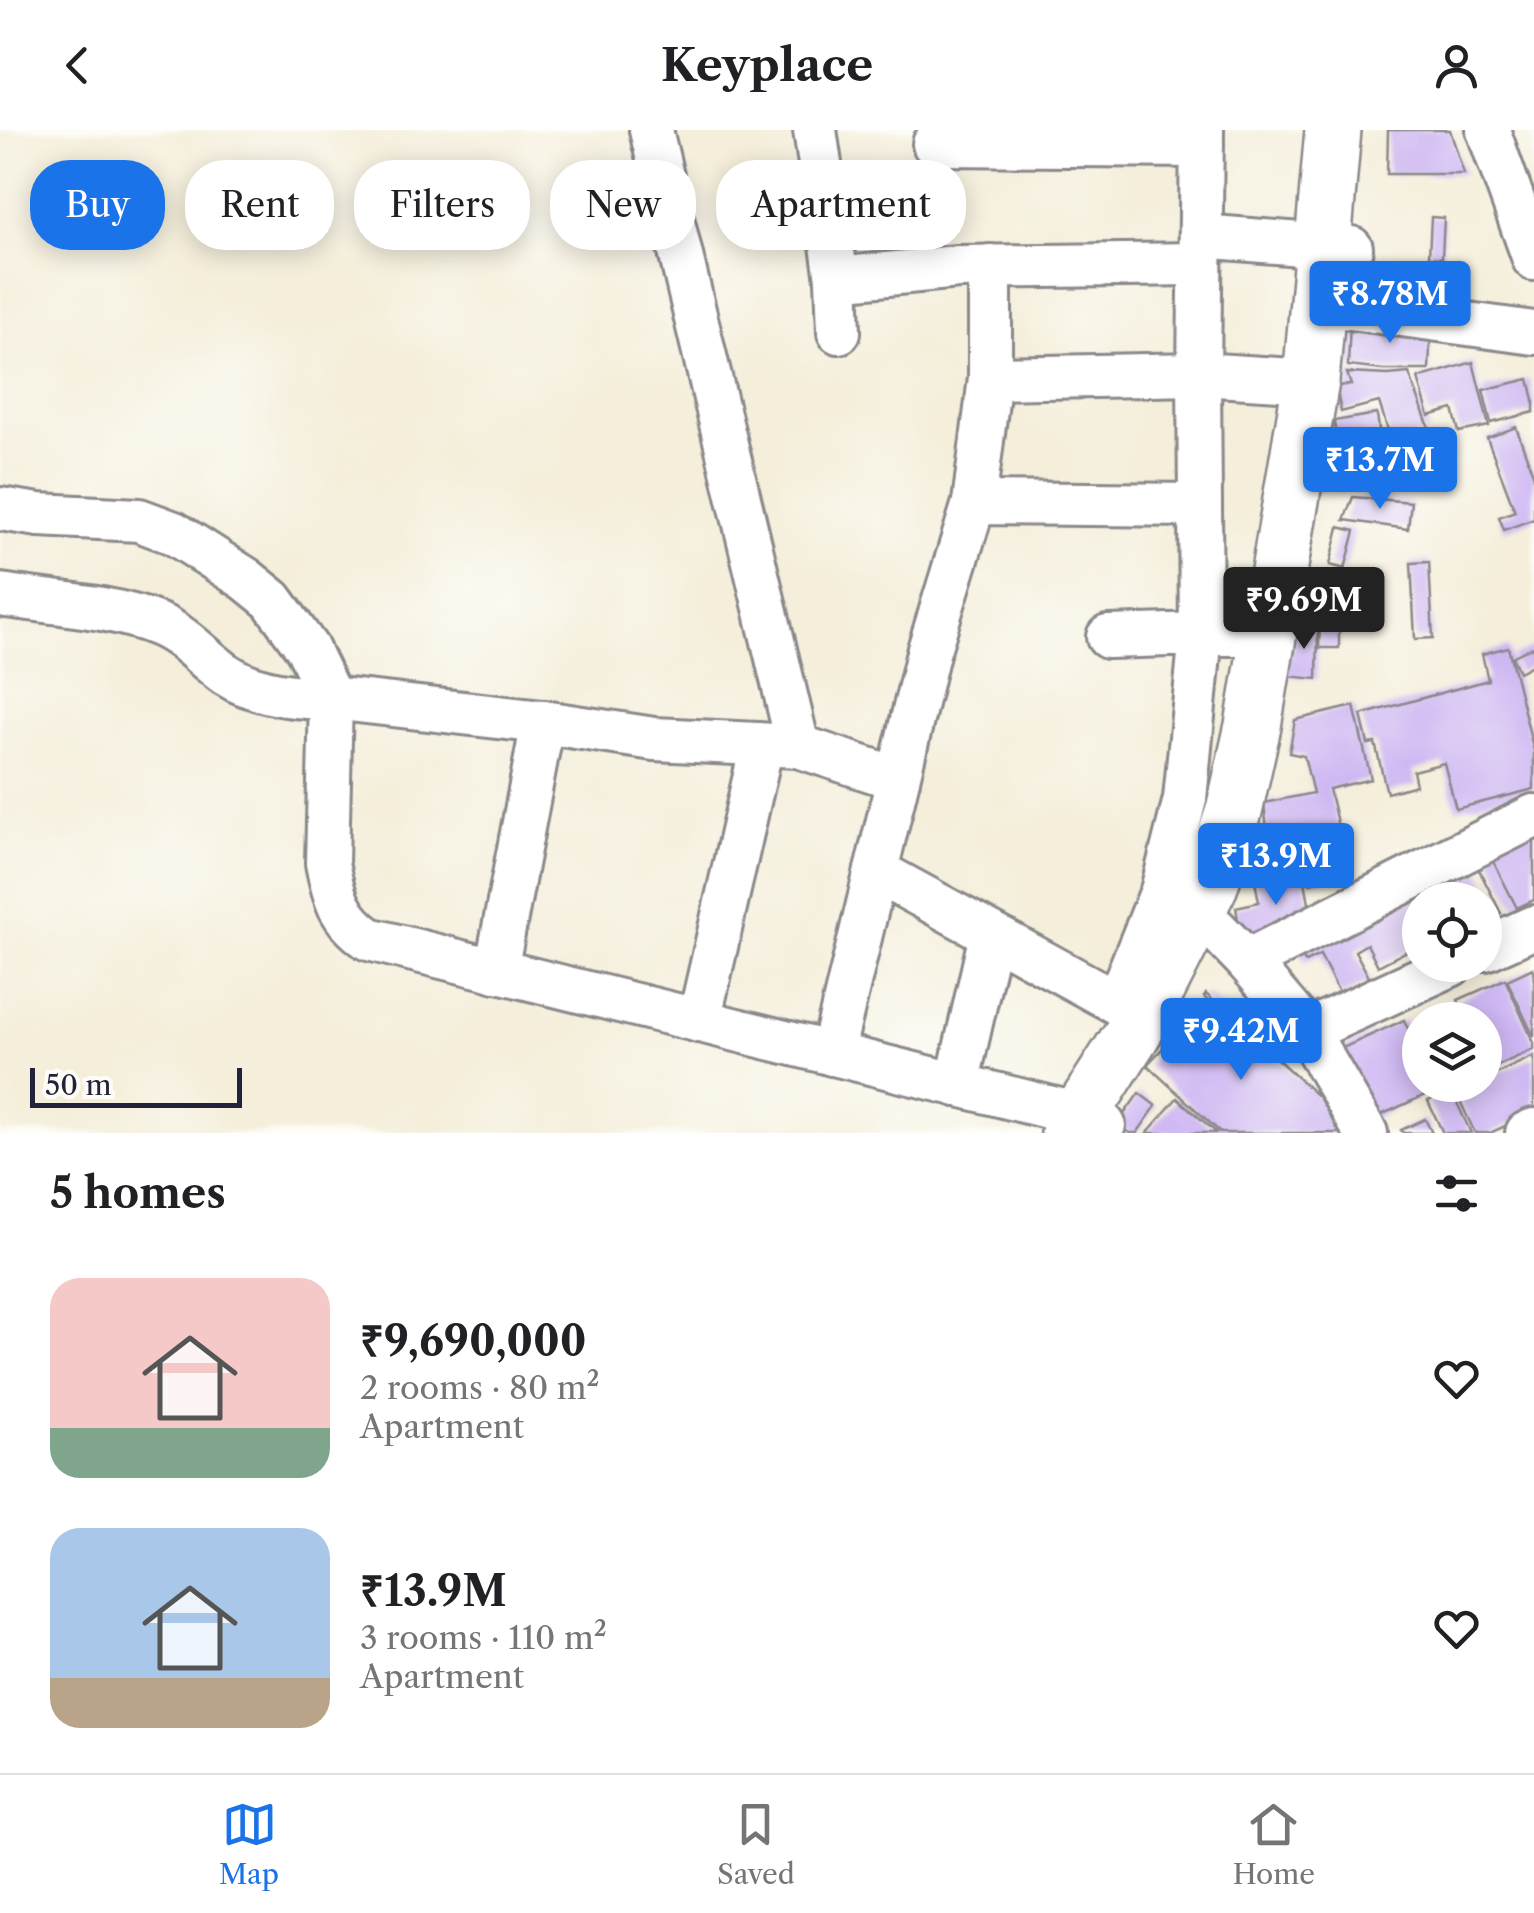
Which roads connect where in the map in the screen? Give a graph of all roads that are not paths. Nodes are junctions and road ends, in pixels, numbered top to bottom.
1 (651, 130) edge
2 (815, 130) edge
3 (1333, 130) edge
4 (1362, 130) edge
5 (1488, 130) edge
6 (1202, 138) edge
7 (934, 144) dead end
8 (1338, 246) junction
9 (1200, 250) junction
10 (1534, 259) edge
11 (990, 266) junction
12 (837, 279) junction
13 (1343, 307) junction
14 (839, 332) dead end
15 (1534, 333) edge
16 (1199, 374) junction
17 (990, 378) junction
18 (1310, 381) junction
19 (974, 502) junction
20 (1200, 505) junction
21 (0, 509) edge
22 (0, 595) edge
23 (1201, 634) junction
24 (1269, 634) junction
25 (1108, 637) dead end
26 (331, 698) junction
27 (542, 722) junction
28 (780, 746) junction
29 (898, 778) junction
30 (1534, 816) edge
31 (876, 871) junction
32 (1534, 927) edge
33 (991, 934) junction
34 (1502, 941) edge
35 (1231, 944) junction
36 (496, 971) junction
37 (1414, 982) edge
38 (1130, 1009) junction
39 (698, 1020) junction
40 (1307, 1031) junction
41 (832, 1054) junction
42 (957, 1084) junction
43 (1088, 1126) edge
44 (1366, 1133) edge

1 - 28 street
2 - 12 street
3 - 8 main road
4 - 8 main road
5 - 10 street
6 - 7 street
6 - 9 street
8 - 9 street
8 - 13 main road
8 - 18 main road
9 - 11 street
9 - 16 street
11 - 12 street
11 - 17 street
12 - 14 street
13 - 15 street
13 - 35 main road
16 - 17 street
16 - 18 street
16 - 20 street
17 - 19 street
18 - 24 main road
19 - 20 street
19 - 29 street
20 - 23 street
21 - 26 street
22 - 26 street
23 - 24 street
23 - 25 street
23 - 38 street
24 - 38 main road
26 - 27 street
26 - 36 street
27 - 28 street
27 - 36 street
28 - 29 street
28 - 39 street
29 - 31 street
30 - 35 street
31 - 33 street
31 - 41 street
32 - 34 street
33 - 38 street
33 - 42 street
35 - 40 street
35 - 43 main road
36 - 39 street
37 - 40 street
38 - 43 main road
39 - 41 street
40 - 44 street
41 - 42 street
42 - 43 street

